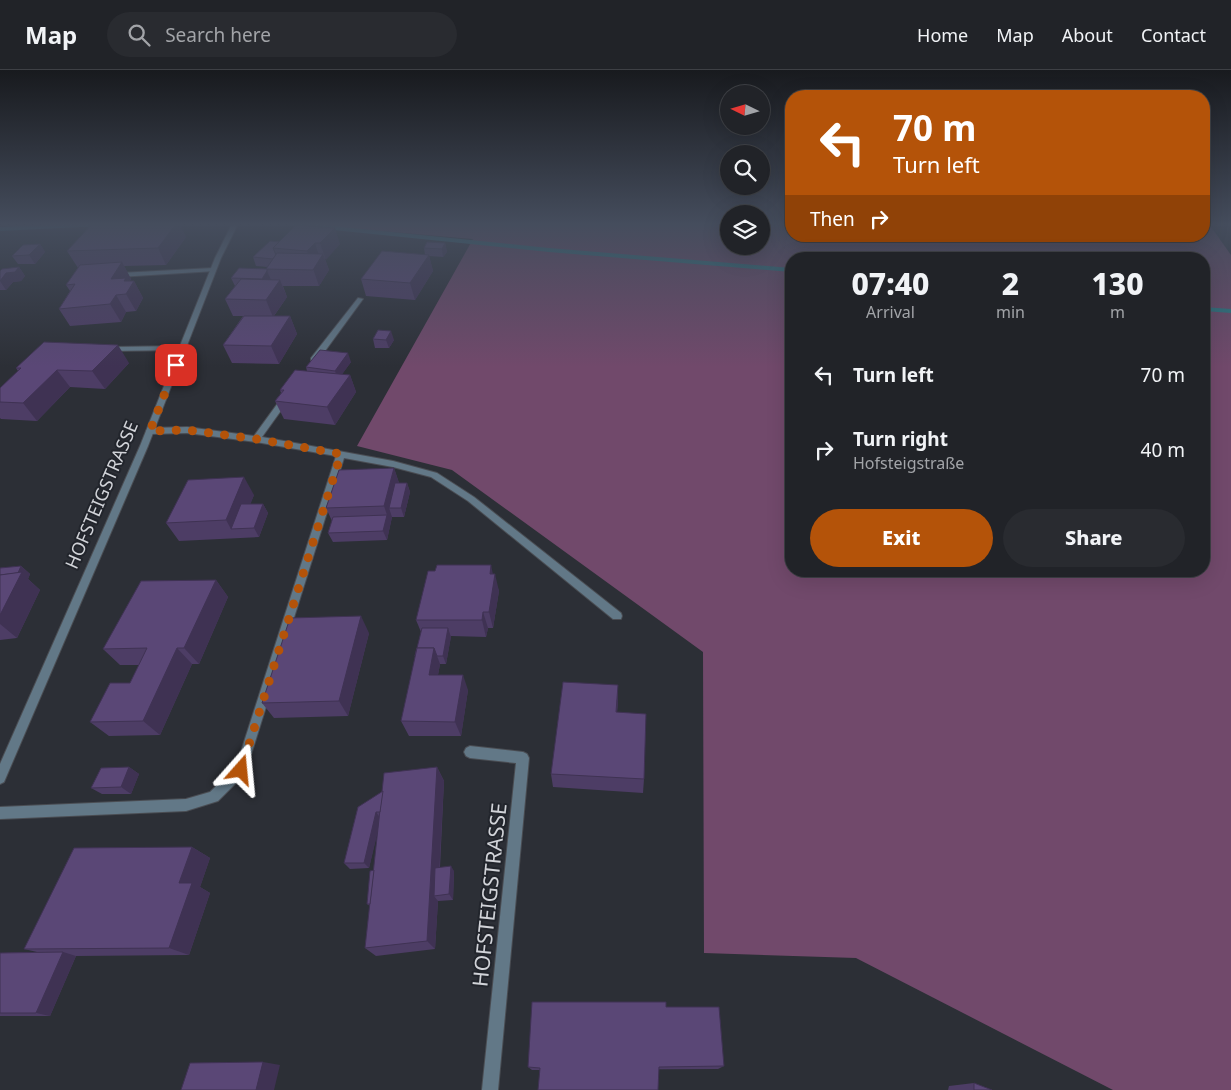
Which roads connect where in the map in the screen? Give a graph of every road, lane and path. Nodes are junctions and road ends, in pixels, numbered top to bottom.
1 (183, 272) edge
2 (212, 272) edge
3 (119, 275) edge
4 (360, 299) edge
5 (182, 348) junction
6 (98, 350) edge
7 (310, 366) edge
8 (294, 388) edge
9 (150, 431) junction
10 (256, 439) junction
11 (341, 454) junction
12 (617, 616) dead end
13 (470, 752) dead end
14 (0, 778) edge
15 (0, 814) edge
16 (490, 1090) edge

1 - 3 street
2 - 5 street, HOFSTEIGSTRASSE
4 - 7 street
5 - 6 street
5 - 9 street, HOFSTEIGSTRASSE
8 - 10 street
9 - 10 street
9 - 14 street, HOFSTEIGSTRASSE
10 - 11 street
11 - 12 street
11 - 15 street
13 - 16 street, HOFSTEIGSTRASSE

